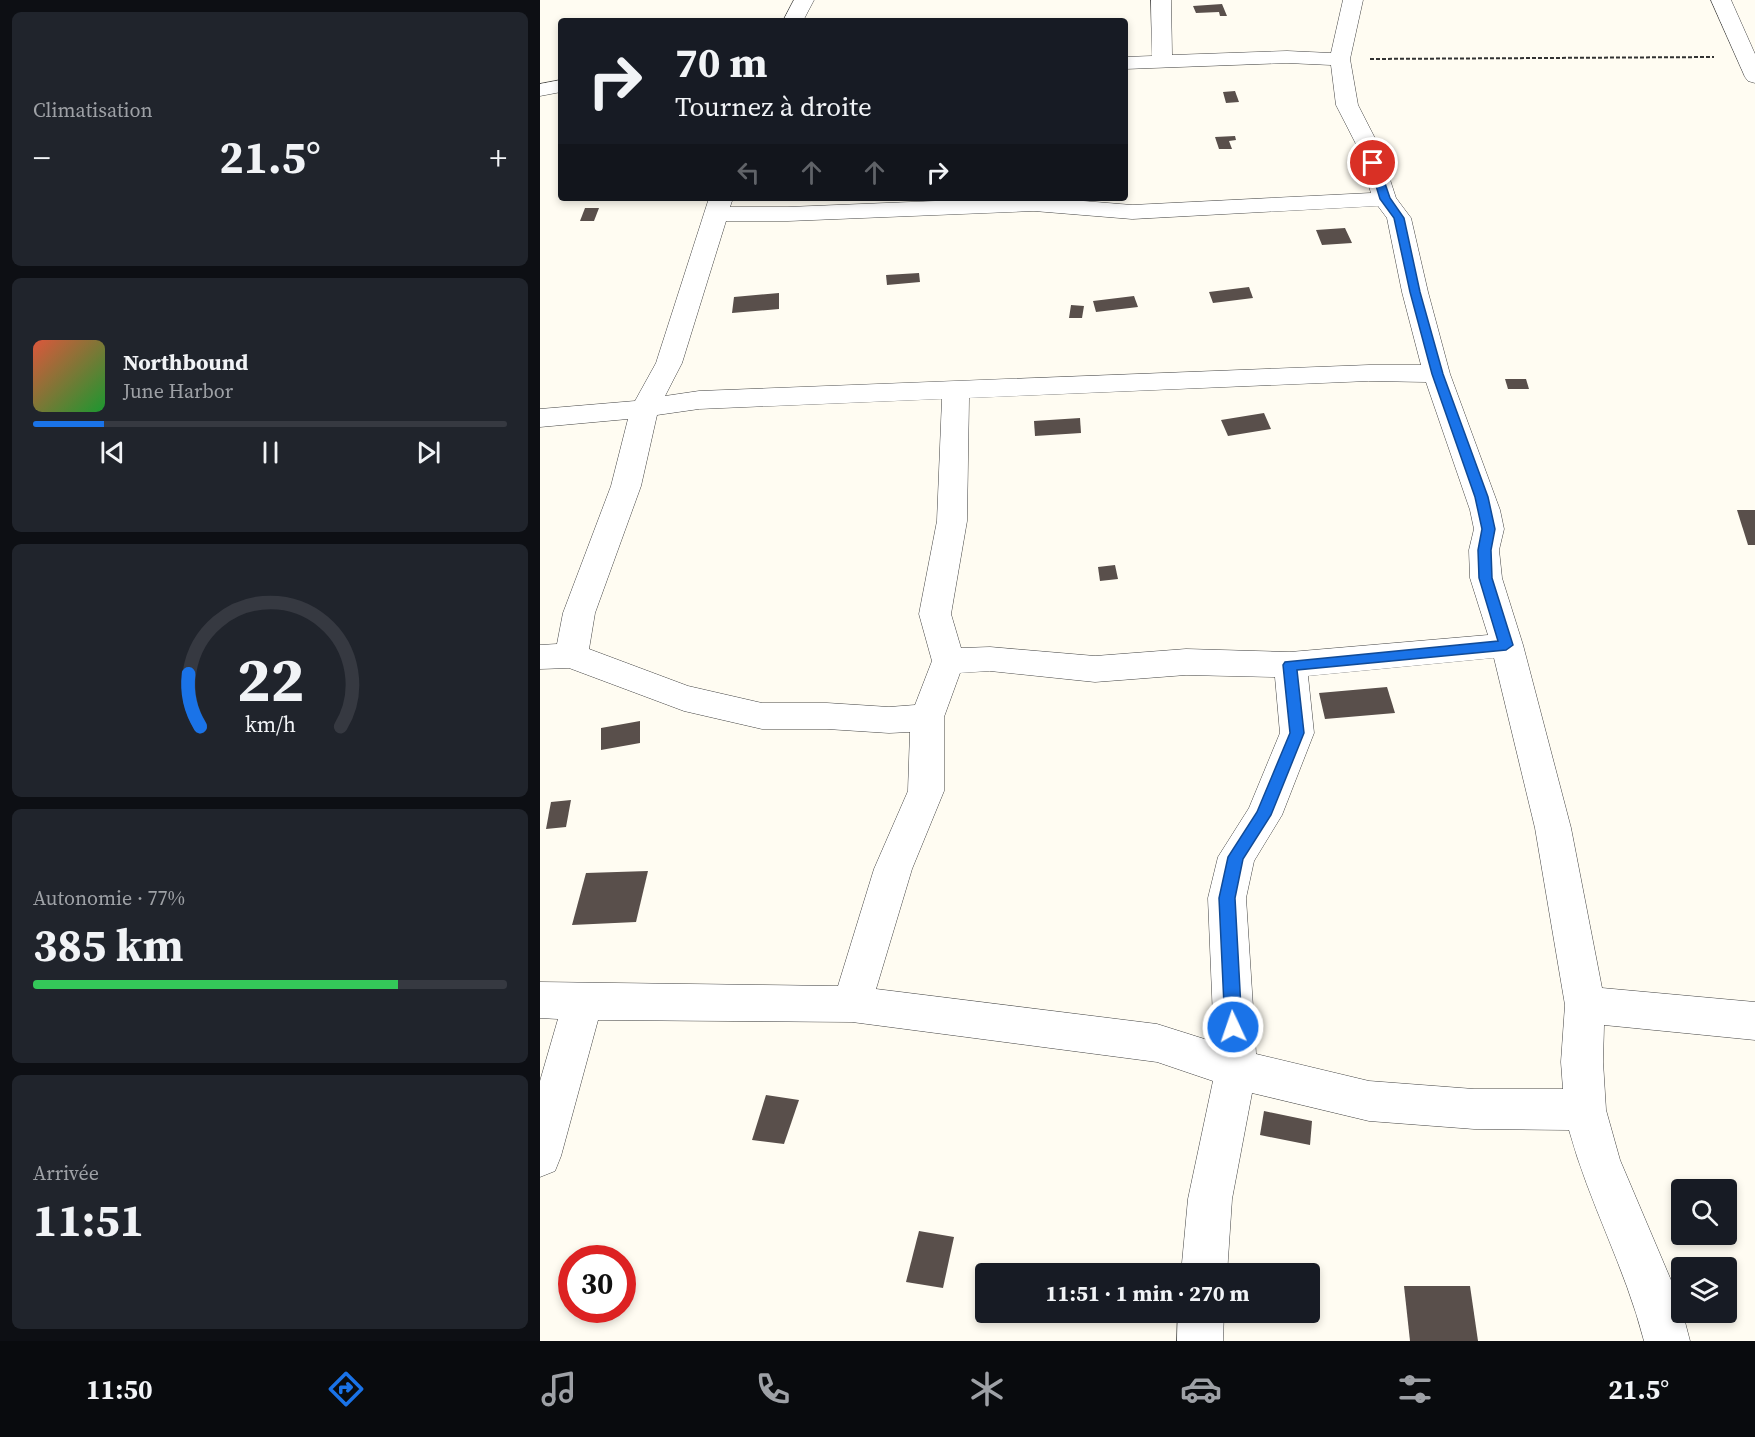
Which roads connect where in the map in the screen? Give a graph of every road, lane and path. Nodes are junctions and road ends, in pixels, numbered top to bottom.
1 (804, 0) edge
2 (1161, 0) edge
3 (1353, 0) edge
4 (1721, 0) edge
5 (795, 18) edge
6 (1747, 58) junction
7 (1340, 59) junction
8 (1162, 60) junction
9 (1128, 63) edge
10 (1755, 77) edge
11 (558, 87) edge
12 (540, 90) edge
13 (1385, 199) junction
14 (718, 206) edge
15 (1437, 374) junction
16 (956, 389) junction
17 (645, 407) junction
18 (540, 418) edge
19 (1506, 645) junction
20 (555, 657) edge
21 (948, 661) junction
22 (1290, 665) junction
23 (927, 717) junction
24 (540, 1000) edge
25 (583, 1000) junction
26 (852, 1004) junction
27 (1585, 1005) junction
28 (1755, 1021) edge
29 (1236, 1069) junction
30 (1585, 1110) junction
31 (540, 1156) edge
32 (1205, 1263) edge
33 (1201, 1323) edge
34 (1200, 1341) edge
35 (1667, 1341) edge

1 - 5 street
2 - 8 street
3 - 7 street
4 - 6 street
6 - 7 path
6 - 10 street
7 - 8 street
7 - 13 street
8 - 9 street
11 - 12 street
13 - 14 street
13 - 15 street
14 - 17 street
15 - 16 street
15 - 19 street
16 - 17 street
16 - 21 street
17 - 18 street
17 - 20 street
19 - 22 street
19 - 27 street
20 - 23 street
21 - 22 street
21 - 23 street
22 - 29 street
23 - 26 street
24 - 25 street
25 - 26 street
25 - 31 street
26 - 29 street
27 - 28 street
27 - 30 street
29 - 30 street
29 - 32 street
30 - 35 street
33 - 34 street

